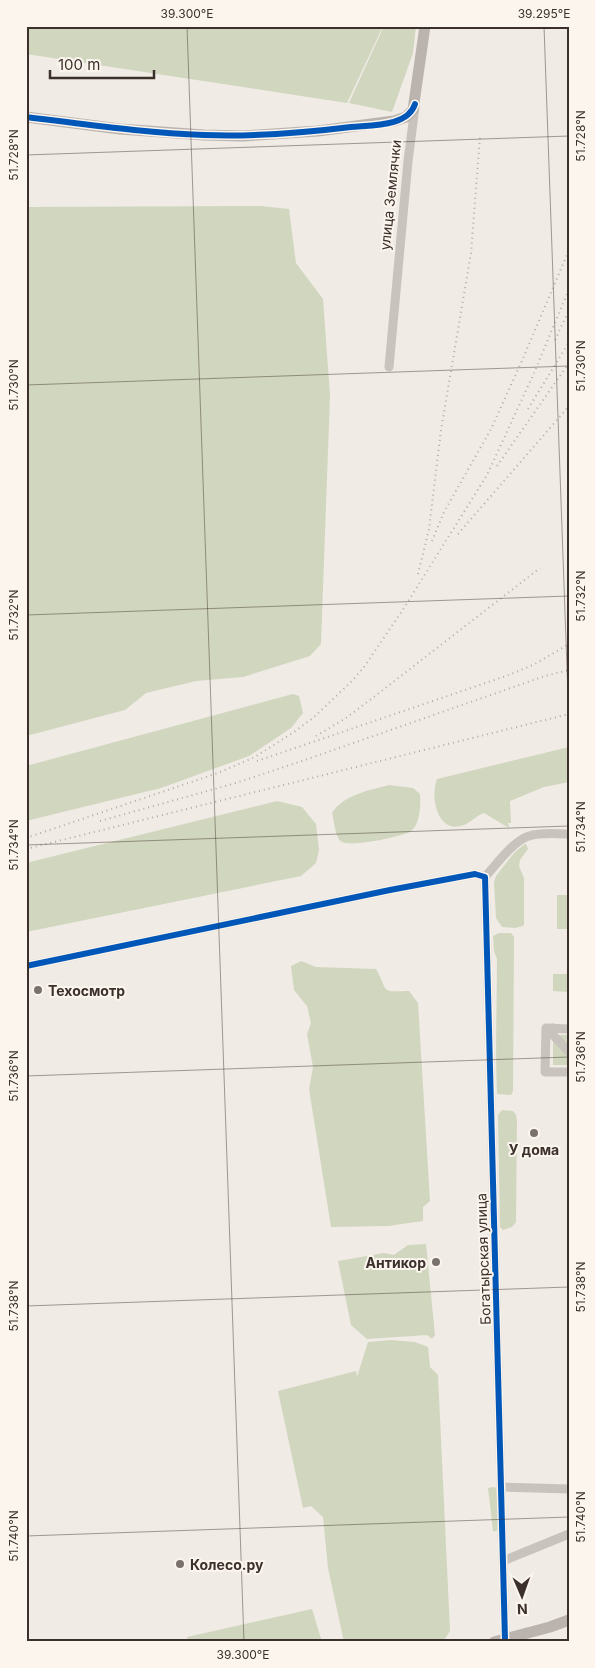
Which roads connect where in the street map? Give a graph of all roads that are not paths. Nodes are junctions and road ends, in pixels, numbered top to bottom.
1 (425, 26) edge
2 (415, 104) junction
3 (26, 117) edge
4 (389, 367) dead end
5 (569, 834) edge
6 (485, 877) junction
7 (26, 966) edge
8 (553, 1028) junction
9 (569, 1029) edge
10 (569, 1052) edge
11 (569, 1072) edge
12 (501, 1487) junction
13 (569, 1489) edge
14 (569, 1534) edge
15 (503, 1561) junction
16 (569, 1620) edge
17 (500, 1641) edge

1 - 2 street, улица Землячки
2 - 3 street
2 - 4 street, улица Землячки
5 - 6 street
6 - 7 street
6 - 12 street, Богатырская улица
8 - 9 street
8 - 10 street
8 - 11 street
12 - 13 street
12 - 15 street, Богатырская улица
14 - 15 street
15 - 17 street, Богатырская улица
16 - 17 street

